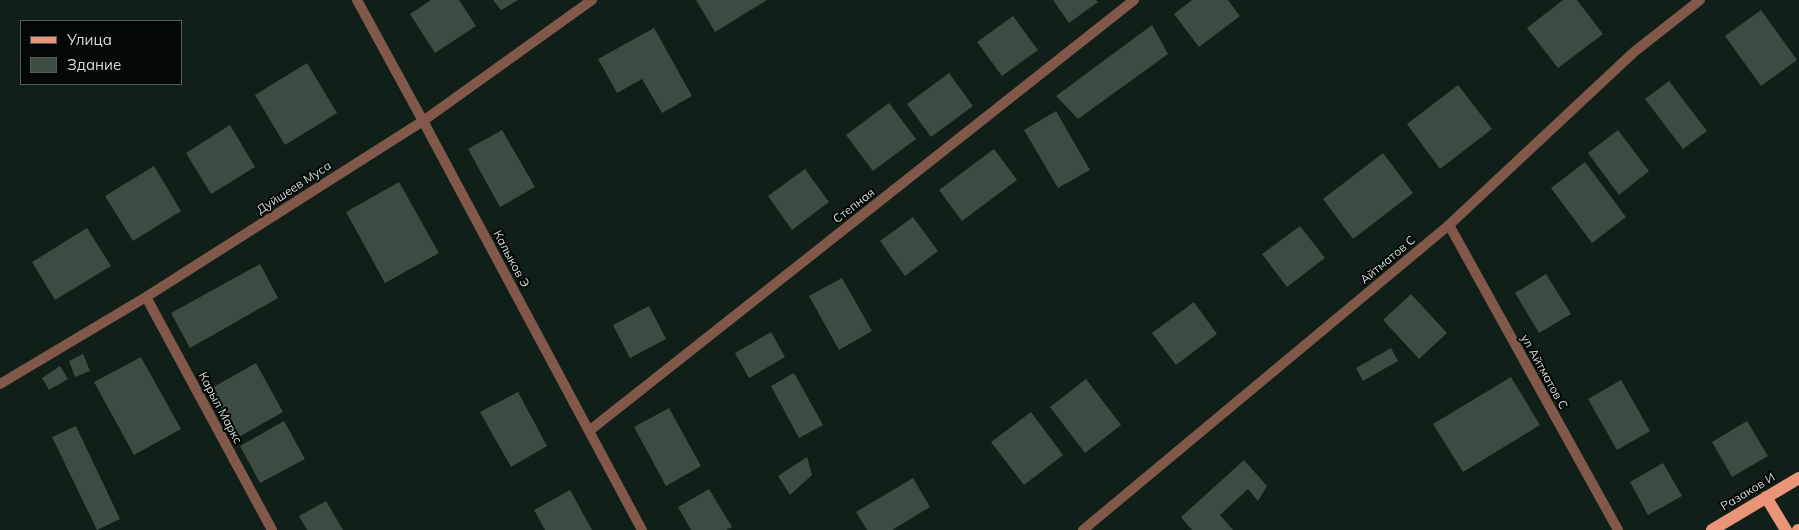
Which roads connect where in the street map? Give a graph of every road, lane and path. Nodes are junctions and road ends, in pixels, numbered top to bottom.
1 (357, 0) edge
2 (592, 0) edge
3 (1134, 0) edge
4 (1700, 0) edge
5 (423, 121) junction
6 (1449, 225) junction
7 (146, 297) junction
8 (0, 384) edge
9 (589, 431) junction
10 (1799, 478) edge
11 (1766, 497) junction
12 (272, 530) edge
13 (642, 530) edge
14 (1083, 530) edge
15 (1618, 530) edge
16 (1712, 530) edge
17 (1786, 530) edge

1 - 5 street, Калыков Э
2 - 5 street, Дуйшеев Муса
3 - 9 street, Степная
4 - 6 street, Айтматов С
5 - 7 street, Дуйшеев Муса
5 - 9 street, Калыков Э
6 - 14 street, Айтматов С
6 - 15 street, ул Айтматов С
7 - 8 street, Дуйшеев Муса
7 - 12 street, Карыл Маркс
9 - 13 street, Калыков Э
10 - 11 main road, Разаков И
11 - 16 main road, Разаков И
11 - 17 main road

